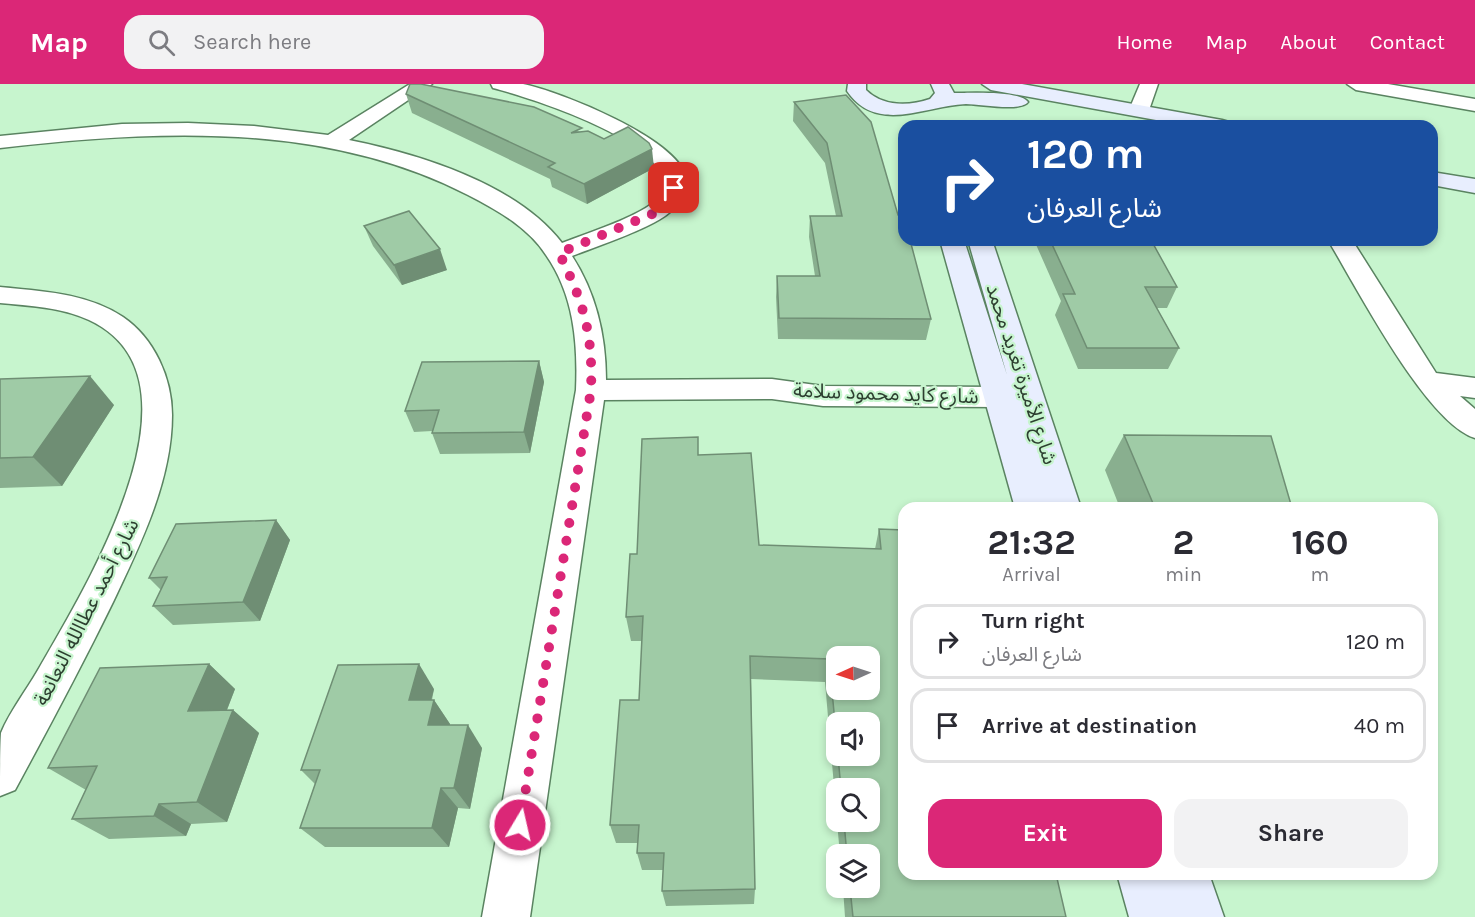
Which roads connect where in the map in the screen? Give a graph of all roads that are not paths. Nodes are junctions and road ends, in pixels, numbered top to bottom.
1 (423, 84) edge
2 (500, 84) edge
3 (855, 84) edge
4 (990, 84) edge
5 (1149, 84) edge
6 (1356, 84) edge
7 (940, 101) edge
8 (877, 105) junction
9 (1475, 105) edge
10 (1139, 110) junction
11 (1120, 120) edge
12 (1191, 120) edge
13 (898, 124) edge
14 (0, 142) edge
15 (330, 143) junction
16 (1438, 166) edge
17 (1475, 172) edge
18 (1438, 179) edge
19 (1475, 186) edge
20 (954, 246) edge
21 (982, 246) edge
22 (1344, 246) edge
23 (559, 253) junction
24 (0, 295) edge
25 (1426, 381) junction
26 (996, 386) junction
27 (1475, 388) edge
28 (591, 390) junction
29 (1475, 427) edge
30 (1030, 502) edge
31 (1063, 502) edge
32 (14, 724) edge
33 (0, 775) edge
34 (1142, 880) edge
35 (1188, 880) edge
36 (506, 917) edge
37 (1153, 917) edge
38 (1200, 917) edge

1 - 15 street
2 - 23 street
3 - 8 street
4 - 10 street
5 - 10 street
6 - 9 street
7 - 8 street
7 - 11 street
8 - 13 street
10 - 12 street
14 - 15 street
15 - 23 street
16 - 17 street
18 - 19 street
20 - 26 street, شارع الأميرة تغريد محمد
21 - 31 street, شارع الأميرة تغريد محمد
22 - 25 street
23 - 28 street
24 - 32 street, شارع أحمد عطاالله النعانعة
25 - 27 street
25 - 29 street
26 - 28 street, شارع كايد محمود سلامة
26 - 30 street, شارع الأميرة تغريد محمد
28 - 36 street
32 - 33 street, شارع أحمد عطاالله النعانعة
34 - 37 street
35 - 38 street

